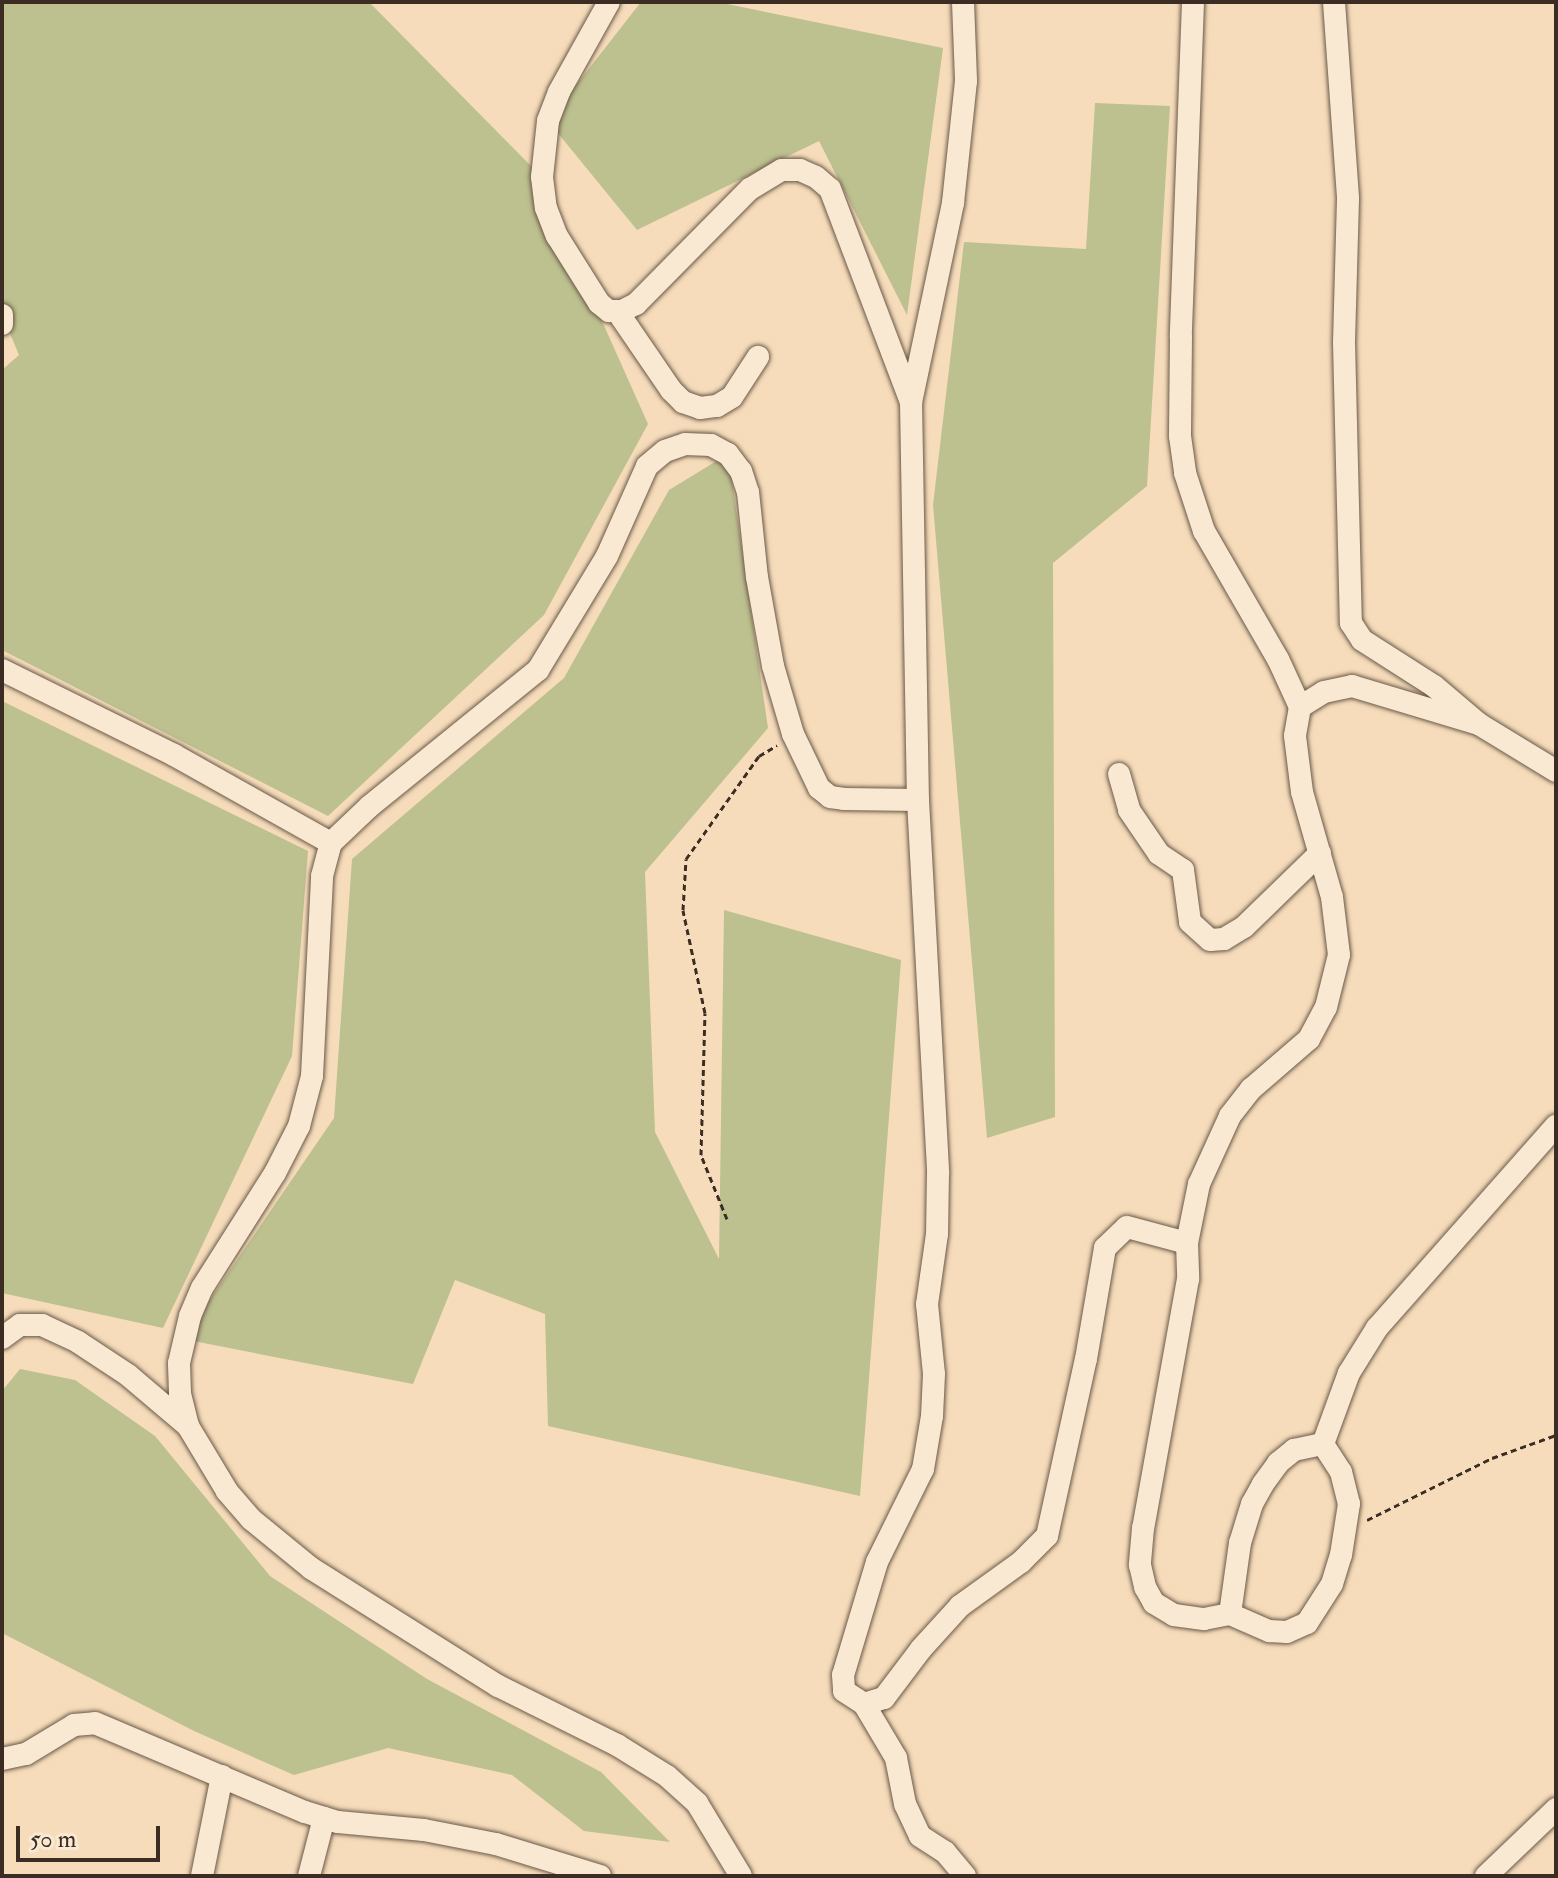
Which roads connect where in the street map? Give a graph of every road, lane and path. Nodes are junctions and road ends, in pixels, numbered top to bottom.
1 (609, 2) edge
2 (963, 2) edge
3 (1193, 2) edge
4 (1334, 2) edge
5 (617, 311) junction
6 (2, 315) edge
7 (2, 324) edge
8 (758, 357) dead end
9 (911, 402) junction
10 (2, 670) edge
11 (1300, 707) junction
12 (1479, 724) junction
13 (793, 734) junction
14 (1556, 771) edge
15 (1119, 774) dead end
16 (918, 800) junction
17 (331, 843) junction
18 (1320, 853) junction
19 (1556, 1126) edge
20 (727, 1219) dead end
21 (1187, 1243) junction
22 (2, 1338) edge
23 (188, 1426) junction
24 (1556, 1435) edge
25 (1323, 1444) junction
26 (1346, 1532) junction
27 (1230, 1614) junction
28 (864, 1704) junction
29 (2, 1759) edge
30 (222, 1776) junction
31 (1556, 1809) edge
32 (324, 1818) junction
33 (202, 1876) edge
34 (309, 1876) edge
35 (600, 1876) edge
36 (741, 1876) edge
37 (965, 1876) edge
38 (1486, 1876) edge

1 - 5 street
2 - 9 street
3 - 11 street
4 - 12 street
5 - 8 street
5 - 9 street
6 - 7 street
9 - 16 street
10 - 17 street
11 - 12 street
11 - 18 street
12 - 14 street
13 - 16 street
13 - 17 street
13 - 20 path
15 - 18 street
16 - 28 street
17 - 23 street
18 - 21 street
19 - 25 street
21 - 27 street
21 - 28 street
22 - 23 street
23 - 36 street
24 - 26 path
25 - 26 street
25 - 27 street
26 - 27 street
28 - 37 street
29 - 30 street
30 - 32 street
30 - 33 street
31 - 38 street
32 - 34 street
32 - 35 street

